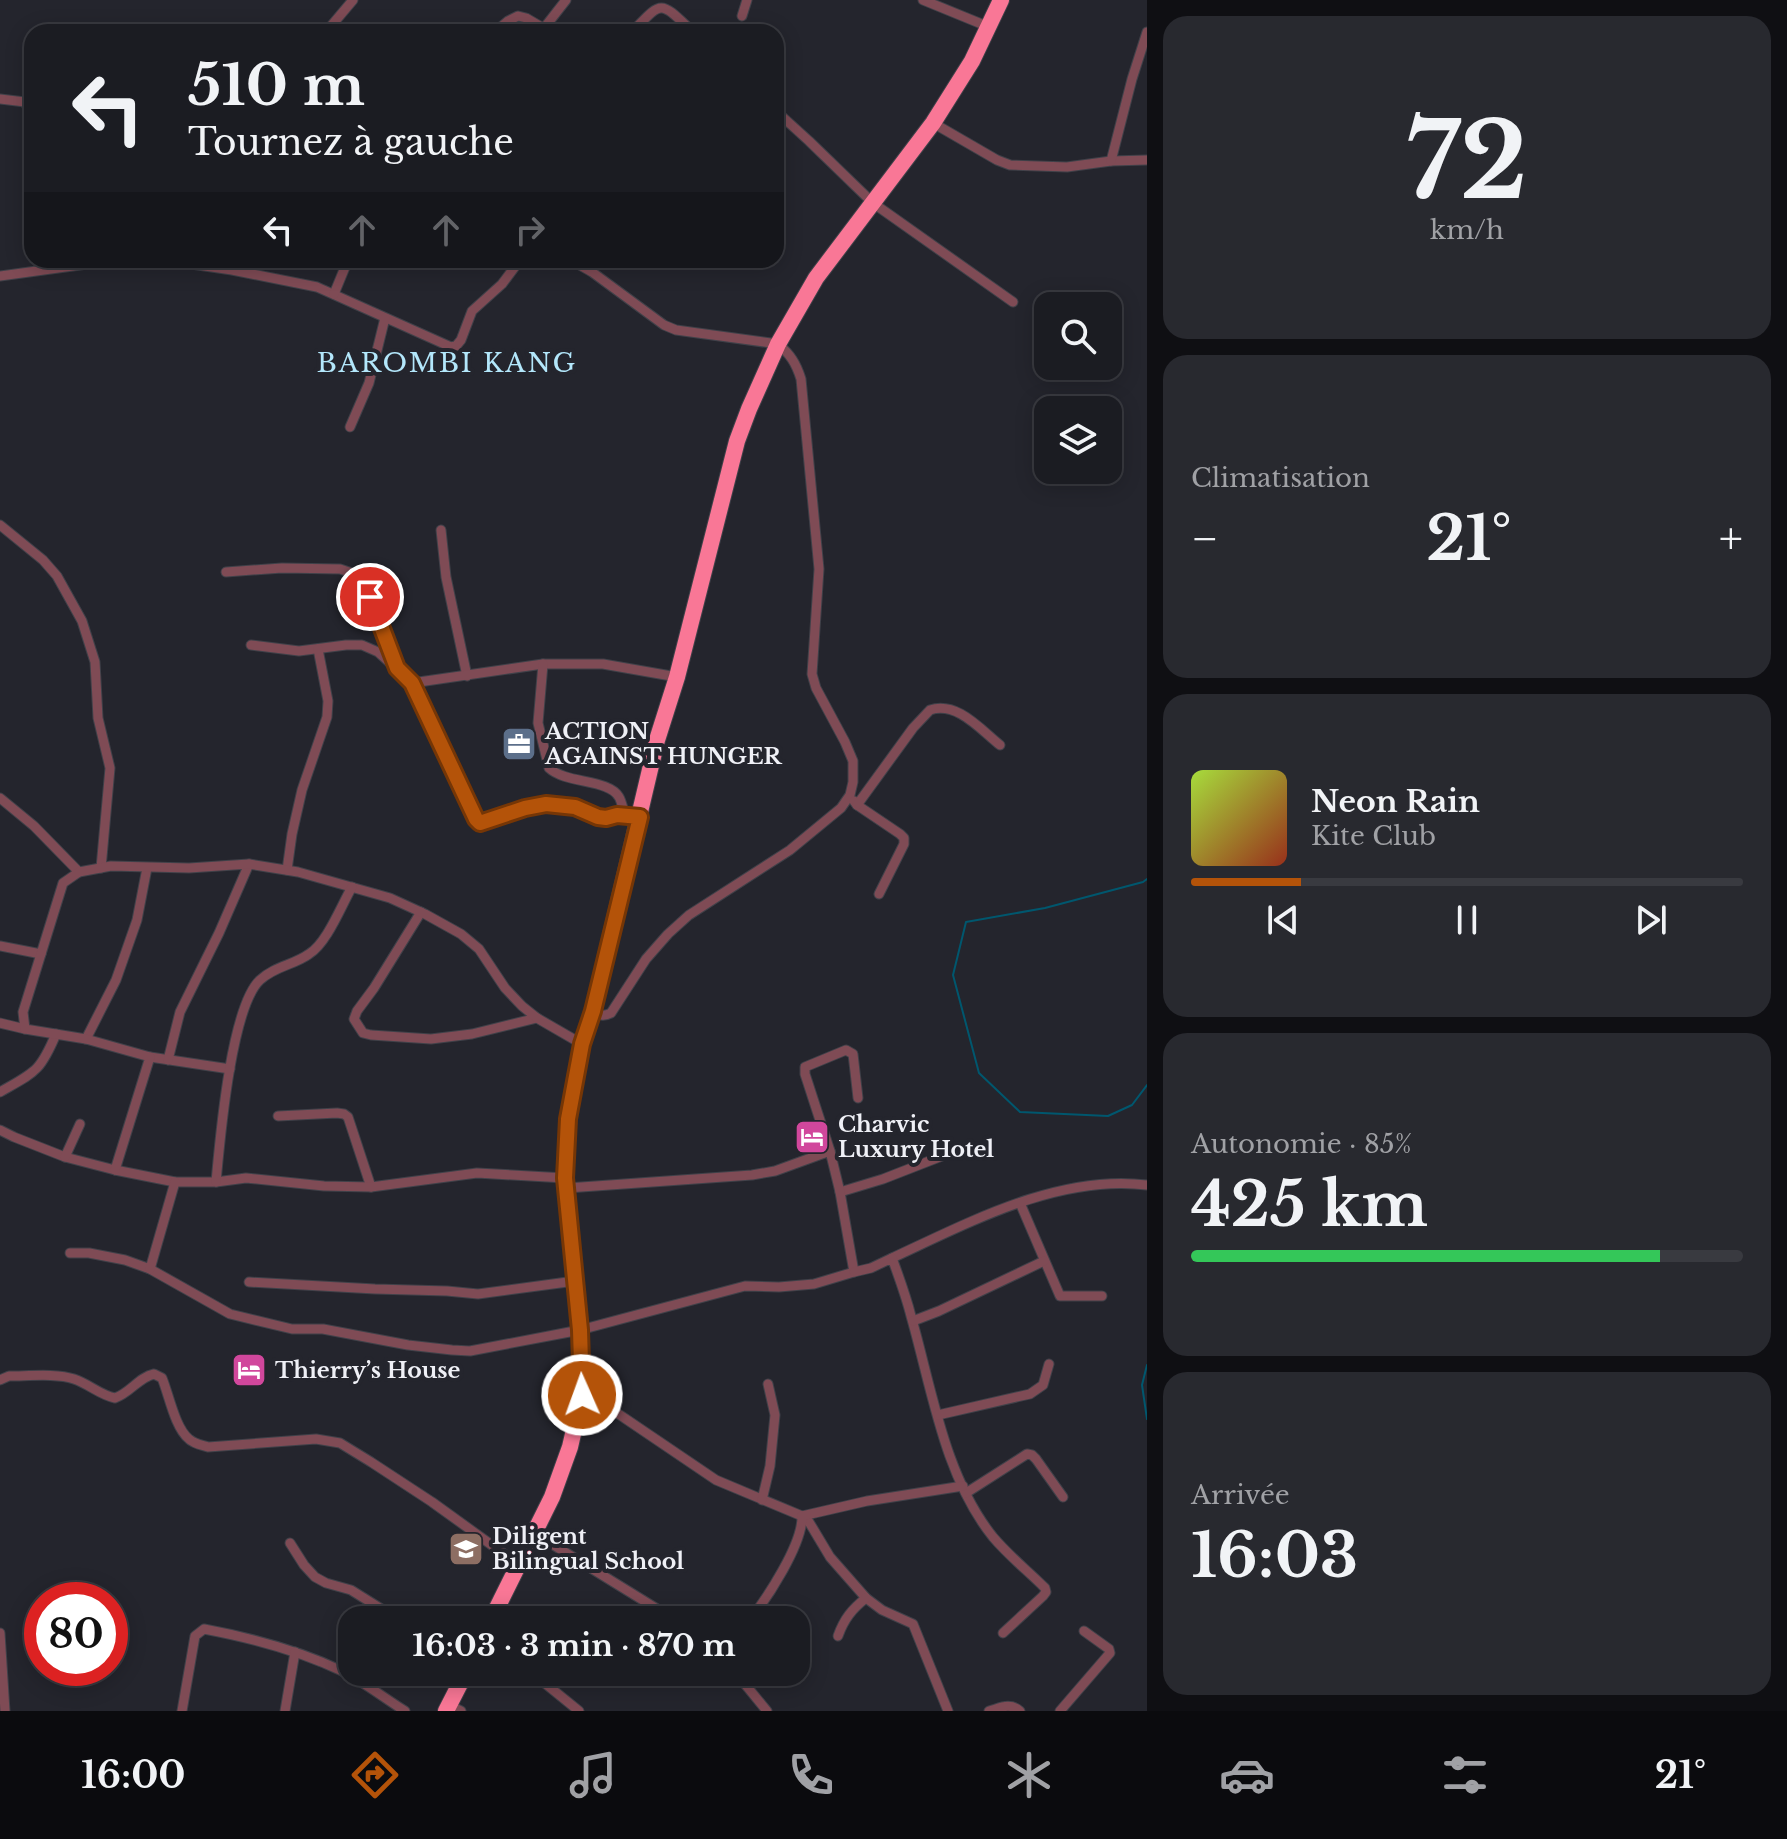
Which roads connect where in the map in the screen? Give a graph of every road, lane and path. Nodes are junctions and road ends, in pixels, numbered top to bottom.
1 (353, 0) edge
2 (566, 0) edge
3 (747, 0) edge
4 (923, 0) edge
5 (1001, 0) edge
6 (742, 16) dead end
7 (333, 24) edge
8 (504, 24) edge
9 (534, 24) edge
10 (547, 24) edge
11 (638, 24) edge
12 (685, 24) edge
13 (989, 27) junction
14 (1147, 32) edge
15 (0, 99) edge
16 (24, 102) edge
17 (784, 118) edge
18 (933, 123) junction
19 (1147, 160) edge
20 (1111, 161) junction
21 (873, 203) junction
22 (30, 268) edge
23 (218, 268) edge
24 (345, 268) edge
25 (514, 268) edge
26 (585, 268) edge
27 (0, 276) edge
28 (334, 294) junction
29 (1013, 302) dead end
30 (385, 318) junction
31 (778, 344) junction
32 (350, 427) dead end
33 (0, 525) edge
34 (441, 530) dead end
35 (226, 572) dead end
36 (251, 645) dead end
37 (318, 649) junction
38 (543, 664) junction
39 (397, 668) junction
40 (467, 676) junction
41 (677, 677) junction
42 (412, 683) junction
43 (1000, 745) dead end
44 (850, 795) junction
45 (0, 798) edge
46 (857, 805) junction
47 (632, 816) junction
48 (249, 864) junction
49 (101, 868) junction
50 (147, 868) junction
51 (287, 870) junction
52 (79, 872) junction
53 (352, 887) junction
54 (879, 894) dead end
55 (421, 912) junction
56 (0, 946) edge
57 (41, 954) junction
58 (593, 1011) junction
59 (537, 1018) junction
60 (0, 1023) edge
61 (25, 1029) junction
62 (56, 1034) junction
63 (86, 1039) junction
64 (582, 1044) junction
65 (150, 1057) junction
66 (168, 1060) junction
67 (230, 1069) junction
68 (0, 1092) edge
69 (858, 1098) dead end
70 (278, 1116) dead end
71 (80, 1124) dead end
72 (0, 1130) edge
73 (960, 1149) dead end
74 (830, 1151) junction
75 (65, 1157) junction
76 (115, 1170) junction
77 (175, 1182) junction
78 (216, 1182) junction
79 (566, 1183) junction
80 (1147, 1185) edge
81 (371, 1187) junction
82 (840, 1192) junction
83 (1020, 1203) junction
84 (70, 1253) dead end
85 (892, 1258) junction
86 (1044, 1261) junction
87 (150, 1269) junction
88 (854, 1272) junction
89 (575, 1281) junction
90 (249, 1282) dead end
91 (1102, 1296) dead end
92 (913, 1321) junction
93 (580, 1330) junction
94 (1049, 1364) dead end
95 (0, 1380) edge
96 (768, 1384) dead end
97 (582, 1395) junction
98 (938, 1415) junction
99 (964, 1490) junction
100 (1063, 1497) dead end
101 (762, 1500) junction
102 (802, 1516) junction
103 (534, 1533) junction
104 (290, 1543) dead end
105 (518, 1564) junction
106 (866, 1598) junction
107 (377, 1606) edge
108 (498, 1606) edge
109 (652, 1606) edge
110 (759, 1606) edge
111 (1084, 1631) dead end
112 (0, 1633) edge
113 (1003, 1633) dead end
114 (838, 1636) dead end
115 (295, 1652) junction
116 (461, 1686) edge
117 (548, 1686) edge
118 (746, 1686) edge
119 (452, 1709) edge
120 (5, 1711) edge
121 (182, 1711) edge
122 (285, 1711) edge
123 (405, 1711) edge
124 (579, 1711) edge
125 (767, 1711) edge
126 (948, 1711) edge
127 (989, 1711) edge
128 (1020, 1711) edge
129 (1060, 1711) edge

1 - 7 street
2 - 10 street
3 - 6 street
4 - 13 street
5 - 13 highway
8 - 9 street
11 - 12 street
13 - 18 highway
14 - 20 street
15 - 16 street
17 - 21 street
18 - 20 street
18 - 21 highway
19 - 20 street
21 - 29 street
21 - 31 highway
22 - 27 street
23 - 28 street
24 - 28 street
25 - 30 street
26 - 31 street
28 - 30 street
30 - 32 street
31 - 41 highway
31 - 44 street
33 - 49 street
34 - 40 street
35 - 39 street
36 - 37 street
37 - 39 street
37 - 51 street
38 - 40 street
38 - 41 street
38 - 47 street
39 - 42 street
40 - 42 street
41 - 47 highway
42 - 47 street
43 - 46 street
44 - 46 street
44 - 58 street
45 - 52 street
46 - 54 street
47 - 58 highway
48 - 50 street
48 - 51 street
48 - 66 street
49 - 50 street
49 - 52 street
50 - 63 street
51 - 53 street
52 - 57 street
53 - 55 street
53 - 67 street
55 - 59 street
55 - 59 street
56 - 57 street
57 - 61 street
58 - 64 highway
59 - 64 street
60 - 61 street
61 - 62 street
62 - 63 street
62 - 68 street
63 - 65 street
64 - 79 highway
65 - 66 street
65 - 76 street
66 - 67 street
67 - 78 street
69 - 74 street
70 - 81 street
71 - 75 street
72 - 75 street
73 - 82 street
74 - 79 street
74 - 82 street
75 - 76 street
76 - 77 street
77 - 78 street
77 - 87 street
78 - 81 street
79 - 81 street
79 - 89 highway
80 - 83 street
82 - 88 street
83 - 85 street
83 - 86 street
84 - 87 street
85 - 88 street
85 - 92 street
86 - 91 street
86 - 92 street
87 - 93 street
88 - 93 street
89 - 90 street
89 - 93 highway
92 - 98 street
93 - 97 highway
94 - 98 street
95 - 105 street
96 - 101 street
97 - 101 street
97 - 103 highway
98 - 99 street
99 - 100 street
99 - 102 street
99 - 113 street
101 - 102 street
102 - 106 street
102 - 110 street
103 - 105 highway
103 - 109 street
104 - 107 street
105 - 108 highway
106 - 114 street
106 - 126 street
111 - 129 street
112 - 120 street
115 - 121 street
115 - 122 street
115 - 123 street
116 - 119 highway
117 - 124 street
118 - 125 street
127 - 128 street

